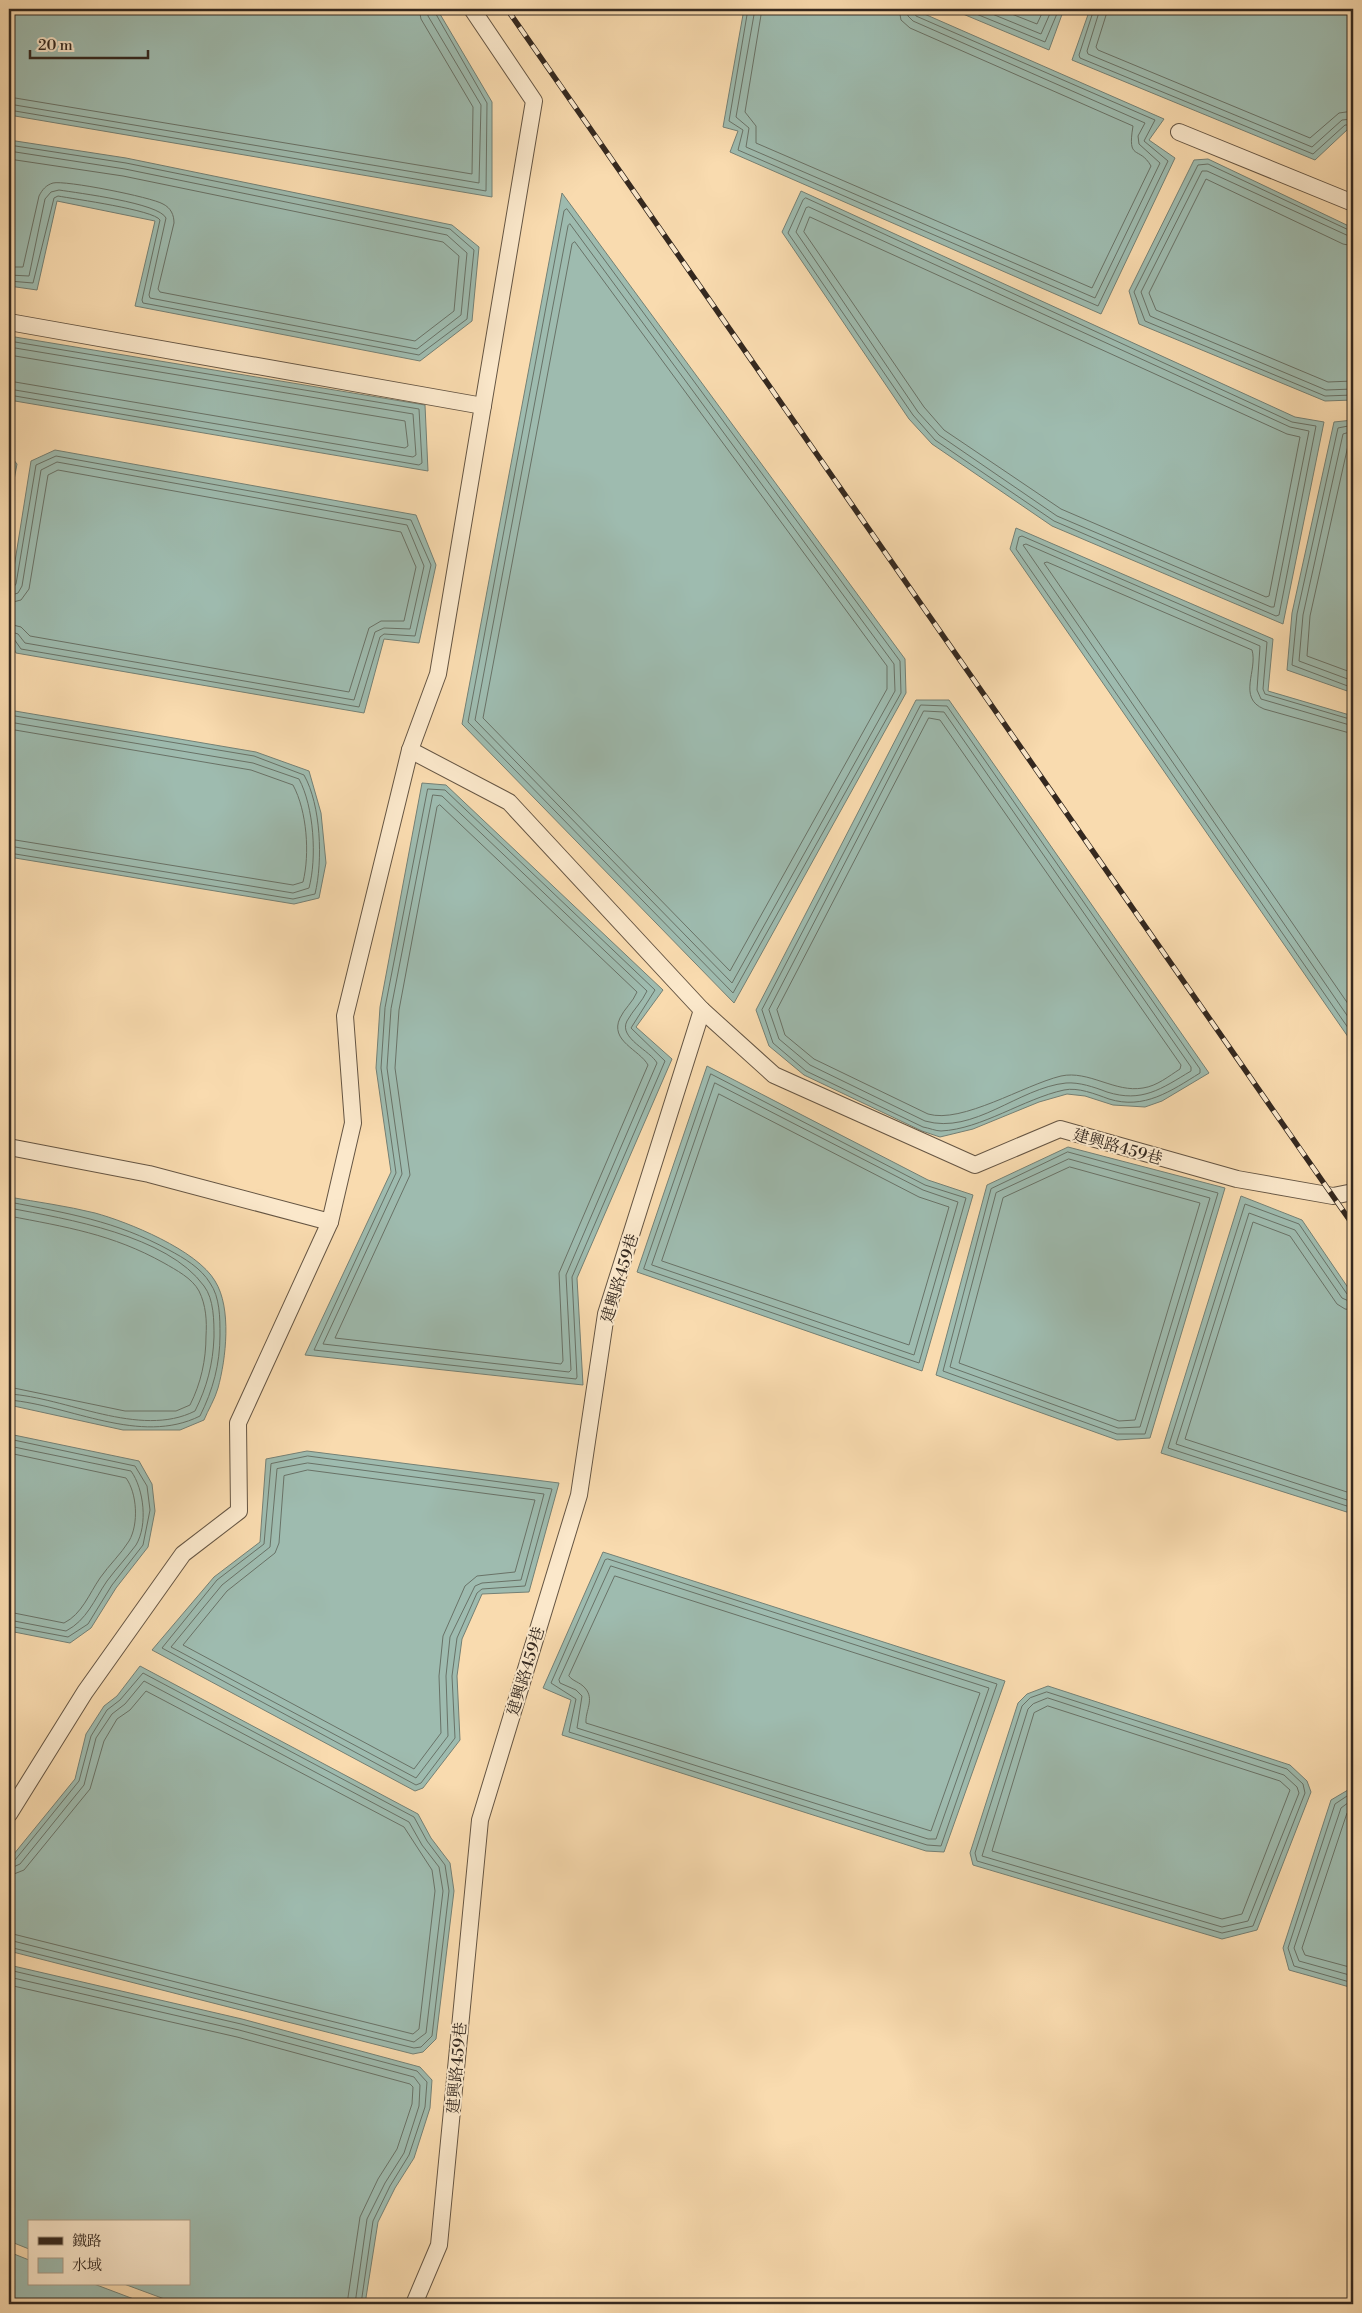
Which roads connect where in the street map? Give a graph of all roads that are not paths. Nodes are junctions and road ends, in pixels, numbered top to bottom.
1 (472, 9) edge
2 (1179, 132) dead end
3 (1353, 203) edge
4 (9, 322) edge
5 (483, 406) junction
6 (410, 750) junction
7 (702, 1010) junction
8 (9, 1147) edge
9 (1353, 1192) edge
10 (330, 1222) junction
11 (9, 1814) edge
12 (414, 2304) edge

1 - 5 lane
2 - 3 lane
4 - 5 lane
5 - 6 lane
6 - 7 lane
6 - 10 lane
7 - 9 lane, 建興路459巷
7 - 12 lane, 建興路459巷
8 - 10 lane
10 - 11 lane

